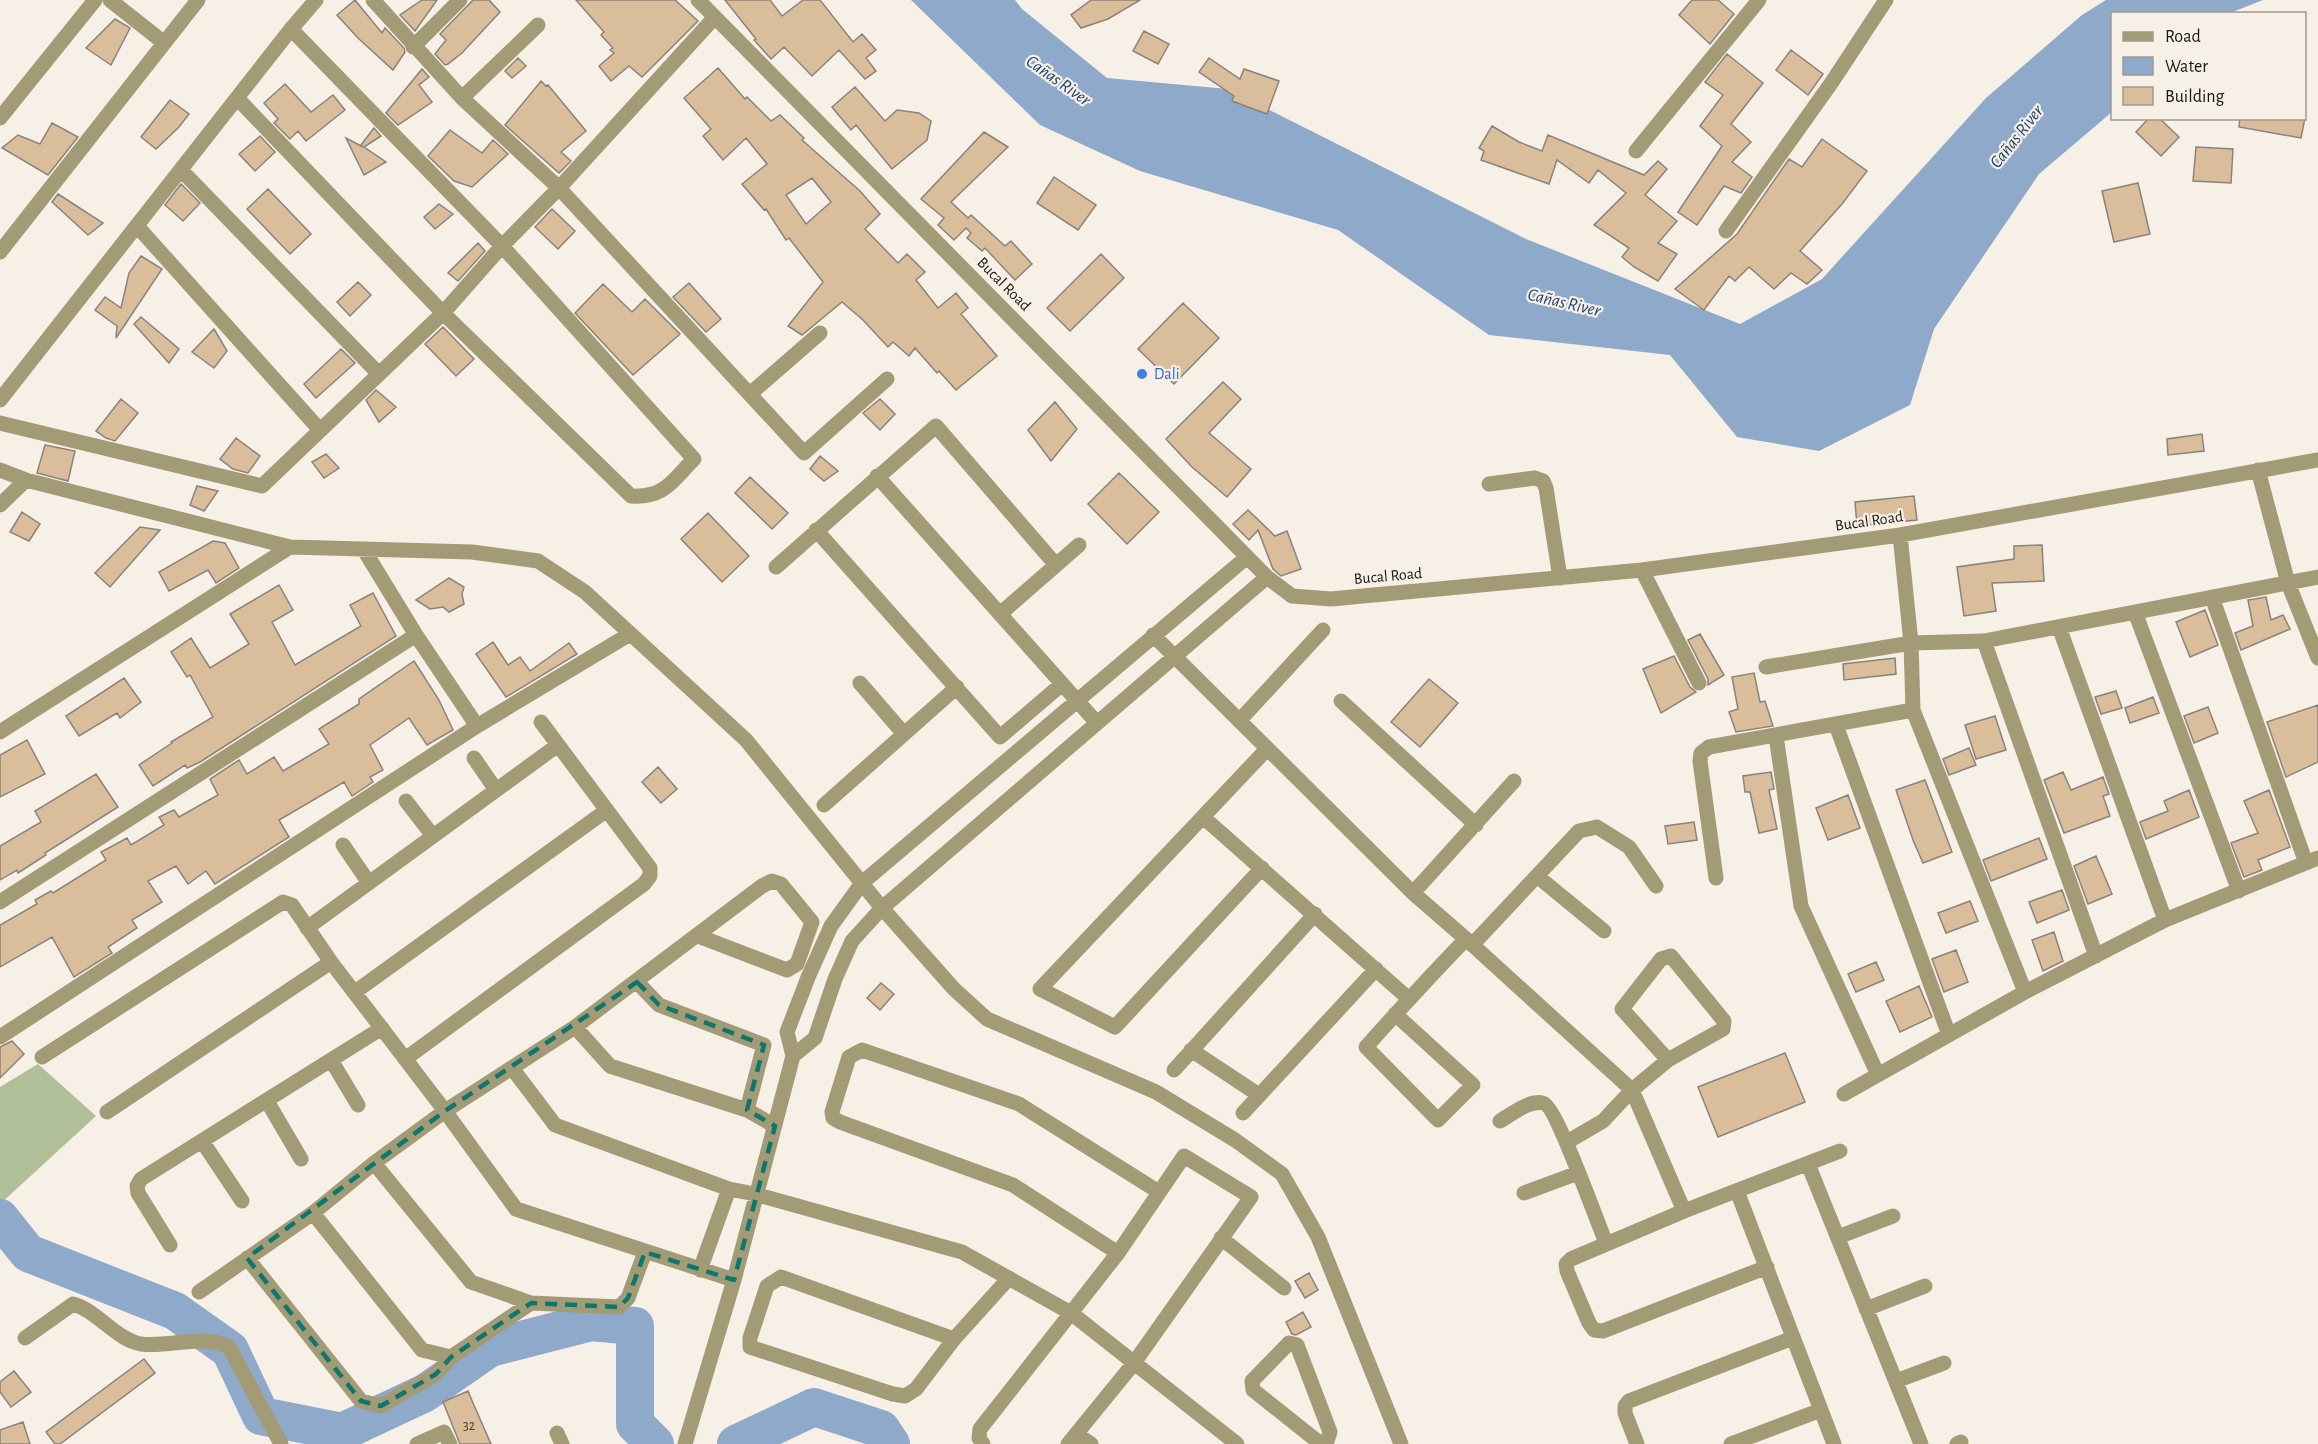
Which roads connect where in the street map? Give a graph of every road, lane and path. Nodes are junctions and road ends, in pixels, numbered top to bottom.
1 (95, 0) edge
2 (110, 0) edge
3 (198, 0) edge
4 (316, 0) edge
5 (373, 0) edge
6 (460, 0) edge
7 (698, 0) edge
8 (1759, 0) edge
9 (1886, 0) edge
10 (715, 17) junction
11 (538, 25) dead end
12 (291, 29) junction
13 (163, 42) junction
14 (413, 47) junction
15 (237, 98) junction
16 (462, 98) junction
17 (0, 118) edge
18 (1636, 151) dead end
19 (181, 170) junction
20 (559, 188) junction
21 (137, 226) junction
22 (1726, 231) dead end
23 (502, 246) junction
24 (0, 252) edge
25 (443, 314) junction
26 (820, 333) dead end
27 (379, 375) junction
28 (887, 379) dead end
29 (750, 393) junction
30 (0, 400) edge
31 (0, 423) edge
32 (320, 430) junction
33 (2318, 460) edge
34 (0, 470) edge
35 (2258, 470) junction
36 (877, 476) junction
37 (26, 480) junction
38 (1489, 484) dead end
39 (0, 506) edge
40 (816, 530) junction
41 (1900, 535) junction
42 (1079, 545) dead end
43 (290, 547) junction
44 (364, 550) junction
45 (1247, 557) junction
46 (1056, 566) junction
47 (776, 567) dead end
48 (1642, 570) junction
49 (1267, 577) junction
50 (2318, 577) edge
51 (1560, 578) junction
52 (2288, 583) junction
53 (2212, 597) junction
54 (2135, 612) junction
55 (1000, 614) junction
56 (2059, 627) junction
57 (1323, 630) dead end
58 (630, 634) junction
59 (416, 635) junction
60 (1153, 635) junction
61 (1984, 641) junction
62 (1911, 643) junction
63 (1174, 657) junction
64 (2318, 658) edge
65 (1766, 667) dead end
66 (860, 683) dead end
67 (1699, 683) dead end
68 (1062, 684) junction
69 (957, 687) junction
70 (1076, 701) junction
71 (1341, 701) dead end
72 (1913, 710) junction
73 (1239, 721) junction
74 (541, 722) dead end
75 (1096, 723) junction
76 (1836, 725) junction
77 (477, 726) junction
78 (0, 732) edge
79 (904, 734) junction
80 (1776, 736) junction
81 (558, 745) junction
82 (1267, 749) junction
83 (474, 758) dead end
84 (1514, 781) dead end
85 (496, 790) junction
86 (406, 801) dead end
87 (824, 805) dead end
88 (608, 810) junction
89 (1203, 817) junction
90 (1476, 825) junction
91 (433, 836) junction
92 (343, 845) dead end
93 (2312, 861) edge
94 (1262, 868) junction
95 (1537, 876) junction
96 (1716, 878) dead end
97 (369, 883) junction
98 (861, 883) junction
99 (1656, 886) dead end
100 (2239, 891) junction
101 (1413, 893) junction
102 (0, 902) edge
103 (882, 908) junction
104 (1315, 914) junction
105 (2165, 920) junction
106 (307, 928) junction
107 (1604, 931) dead end
108 (698, 936) junction
109 (1470, 942) junction
110 (2096, 956) junction
111 (331, 962) junction
112 (1376, 969) junction
113 (637, 982) junction
114 (355, 992) junction
115 (2025, 992) junction
116 (1409, 999) junction
117 (1395, 1014) junction
118 (575, 1027) junction
119 (382, 1028) junction
120 (1949, 1035) junction
121 (0, 1037) edge
122 (1191, 1050) junction
123 (793, 1056) junction
124 (42, 1057) dead end
125 (405, 1059) junction
126 (330, 1060) junction
127 (1668, 1060) junction
128 (512, 1068) junction
129 (1174, 1070) dead end
130 (1878, 1075) junction
131 (1632, 1090) junction
132 (1844, 1094) dead end
133 (1259, 1095) junction
134 (267, 1101) junction
135 (358, 1105) dead end
136 (747, 1110) junction
137 (445, 1111) junction
138 (108, 1112) dead end
139 (1243, 1113) dead end
140 (1500, 1121) dead end
141 (775, 1126) junction
142 (202, 1142) junction
143 (1566, 1142) junction
144 (1840, 1151) dead end
145 (301, 1159) dead end
146 (374, 1163) junction
147 (1808, 1164) junction
148 (1578, 1173) junction
149 (729, 1190) junction
150 (1737, 1191) junction
151 (1159, 1192) junction
152 (1524, 1193) dead end
153 (755, 1194) junction
154 (242, 1201) dead end
155 (1684, 1211) junction
156 (313, 1213) junction
157 (1893, 1216) dead end
158 (1838, 1237) junction
159 (1221, 1238) junction
160 (1606, 1244) junction
161 (170, 1245) dead end
162 (645, 1252) junction
163 (1118, 1253) junction
164 (247, 1258) junction
165 (1767, 1267) junction
166 (700, 1270) junction
167 (1009, 1278) junction
168 (734, 1280) junction
169 (1925, 1286) dead end
170 (1284, 1288) dead end
171 (199, 1292) dead end
172 (531, 1303) junction
173 (1866, 1309) junction
174 (1071, 1313) junction
175 (25, 1338) dead end
176 (1793, 1338) junction
177 (954, 1339) junction
178 (451, 1357) junction
179 (1134, 1363) junction
180 (1944, 1363) dead end
181 (1896, 1381) junction
182 (1821, 1410) junction
183 (1072, 1439) edge
184 (281, 1444) edge
185 (417, 1444) edge
186 (450, 1444) edge
187 (685, 1444) edge
188 (984, 1444) edge
189 (1091, 1444) edge
190 (1237, 1444) edge
191 (1324, 1444) edge
192 (1401, 1444) edge
193 (1637, 1444) edge
194 (1731, 1444) edge
195 (1834, 1444) edge
196 (1920, 1444) edge

1 - 17 street
2 - 13 street
3 - 13 street
4 - 12 street
5 - 14 street
6 - 14 street
7 - 10 street, Bucal Road
8 - 18 street
9 - 22 street
10 - 20 street
10 - 45 street, Bucal Road
11 - 16 street
12 - 15 street
12 - 23 street
13 - 24 street
14 - 16 street
15 - 19 street
15 - 25 street
16 - 20 street
19 - 21 street
19 - 27 street
20 - 23 street
20 - 29 street
21 - 30 street
21 - 32 street
23 - 25 street
23 - 25 street
25 - 27 street
26 - 29 street
27 - 32 street
28 - 29 street
31 - 32 street
33 - 35 street, Bucal Road
34 - 37 street
35 - 41 street, Bucal Road
35 - 52 street
36 - 40 street
36 - 46 street
36 - 55 street
37 - 39 street
37 - 43 street
38 - 51 street
40 - 47 street
40 - 69 street
41 - 48 street, Bucal Road
41 - 62 street
42 - 46 street
43 - 44 street
43 - 78 street
44 - 58 street
44 - 59 street
45 - 49 street, Bucal Road
45 - 60 street
46 - 55 street
48 - 51 street, Bucal Road
48 - 67 street
49 - 51 street, Bucal Road
49 - 63 street
50 - 52 street
52 - 53 street
52 - 64 street
53 - 54 street
53 - 93 street
54 - 56 street
54 - 100 street
55 - 68 street
56 - 61 street
56 - 105 street
57 - 73 street
58 - 77 street
58 - 98 street
59 - 77 street
59 - 102 street
60 - 63 street
60 - 70 street
61 - 62 street
61 - 110 street
62 - 65 street
62 - 72 street
63 - 73 street
63 - 75 street
66 - 79 street
68 - 69 street
68 - 70 street
69 - 79 street
70 - 75 street
70 - 98 street
71 - 90 street
72 - 76 street
72 - 115 street
73 - 82 street
74 - 81 street
75 - 103 street
76 - 80 street
76 - 120 street
77 - 121 street
79 - 87 street
80 - 96 street
80 - 130 street
81 - 85 street
81 - 88 street
82 - 89 street
82 - 101 street
83 - 85 street
84 - 90 street
85 - 91 street
86 - 91 street
88 - 114 street
88 - 125 street
89 - 94 street
89 - 94 street
90 - 101 street
91 - 97 street
92 - 97 street
93 - 100 street
94 - 104 street
95 - 99 street
95 - 107 street
95 - 109 street
97 - 106 street
98 - 103 street
98 - 123 street
100 - 105 street
101 - 109 street
103 - 123 street
103 - 192 street
104 - 112 street
104 - 122 street
105 - 110 street
106 - 111 street
106 - 124 street
108 - 108 street
108 - 113 street
109 - 116 street
109 - 131 street
110 - 115 street
111 - 114 street
111 - 138 street
112 - 116 street
112 - 133 street
113 - 118 street
113 - 136 street
114 - 119 street
115 - 120 street
116 - 117 street
117 - 117 street
118 - 128 street
118 - 136 street
119 - 125 street
119 - 126 street
120 - 130 street
122 - 129 street
122 - 133 street
123 - 141 street
125 - 137 street
126 - 134 street
126 - 135 street
127 - 127 street
127 - 131 street
128 - 137 street
128 - 149 street
130 - 132 street
131 - 143 street
131 - 155 street
133 - 139 street
134 - 142 street
134 - 145 street
136 - 141 street
137 - 146 street
137 - 162 street
140 - 143 street
141 - 153 street
142 - 154 street
142 - 161 street
143 - 148 street
144 - 147 street
146 - 156 street
146 - 172 street
147 - 150 street
147 - 158 street
148 - 152 street
148 - 160 street
149 - 153 street
149 - 166 street
150 - 155 street
150 - 165 street
151 - 159 street
151 - 163 street
151 - 163 street
153 - 167 street
153 - 168 street
155 - 160 street
156 - 164 street
156 - 178 street
157 - 158 street
158 - 173 street
159 - 170 street
159 - 179 street
160 - 165 street
162 - 166 street
162 - 172 street
163 - 174 street
164 - 171 street
164 - 178 street
165 - 176 street
166 - 168 street
167 - 174 street
167 - 177 street
168 - 187 street
169 - 173 street
172 - 178 street
173 - 181 street
174 - 179 street
174 - 188 street
175 - 184 street
176 - 182 street
176 - 193 street
177 - 177 street
179 - 183 street
179 - 190 street
180 - 181 street
181 - 196 street
182 - 194 street
182 - 195 street
183 - 189 street
185 - 186 street
191 - 191 street

